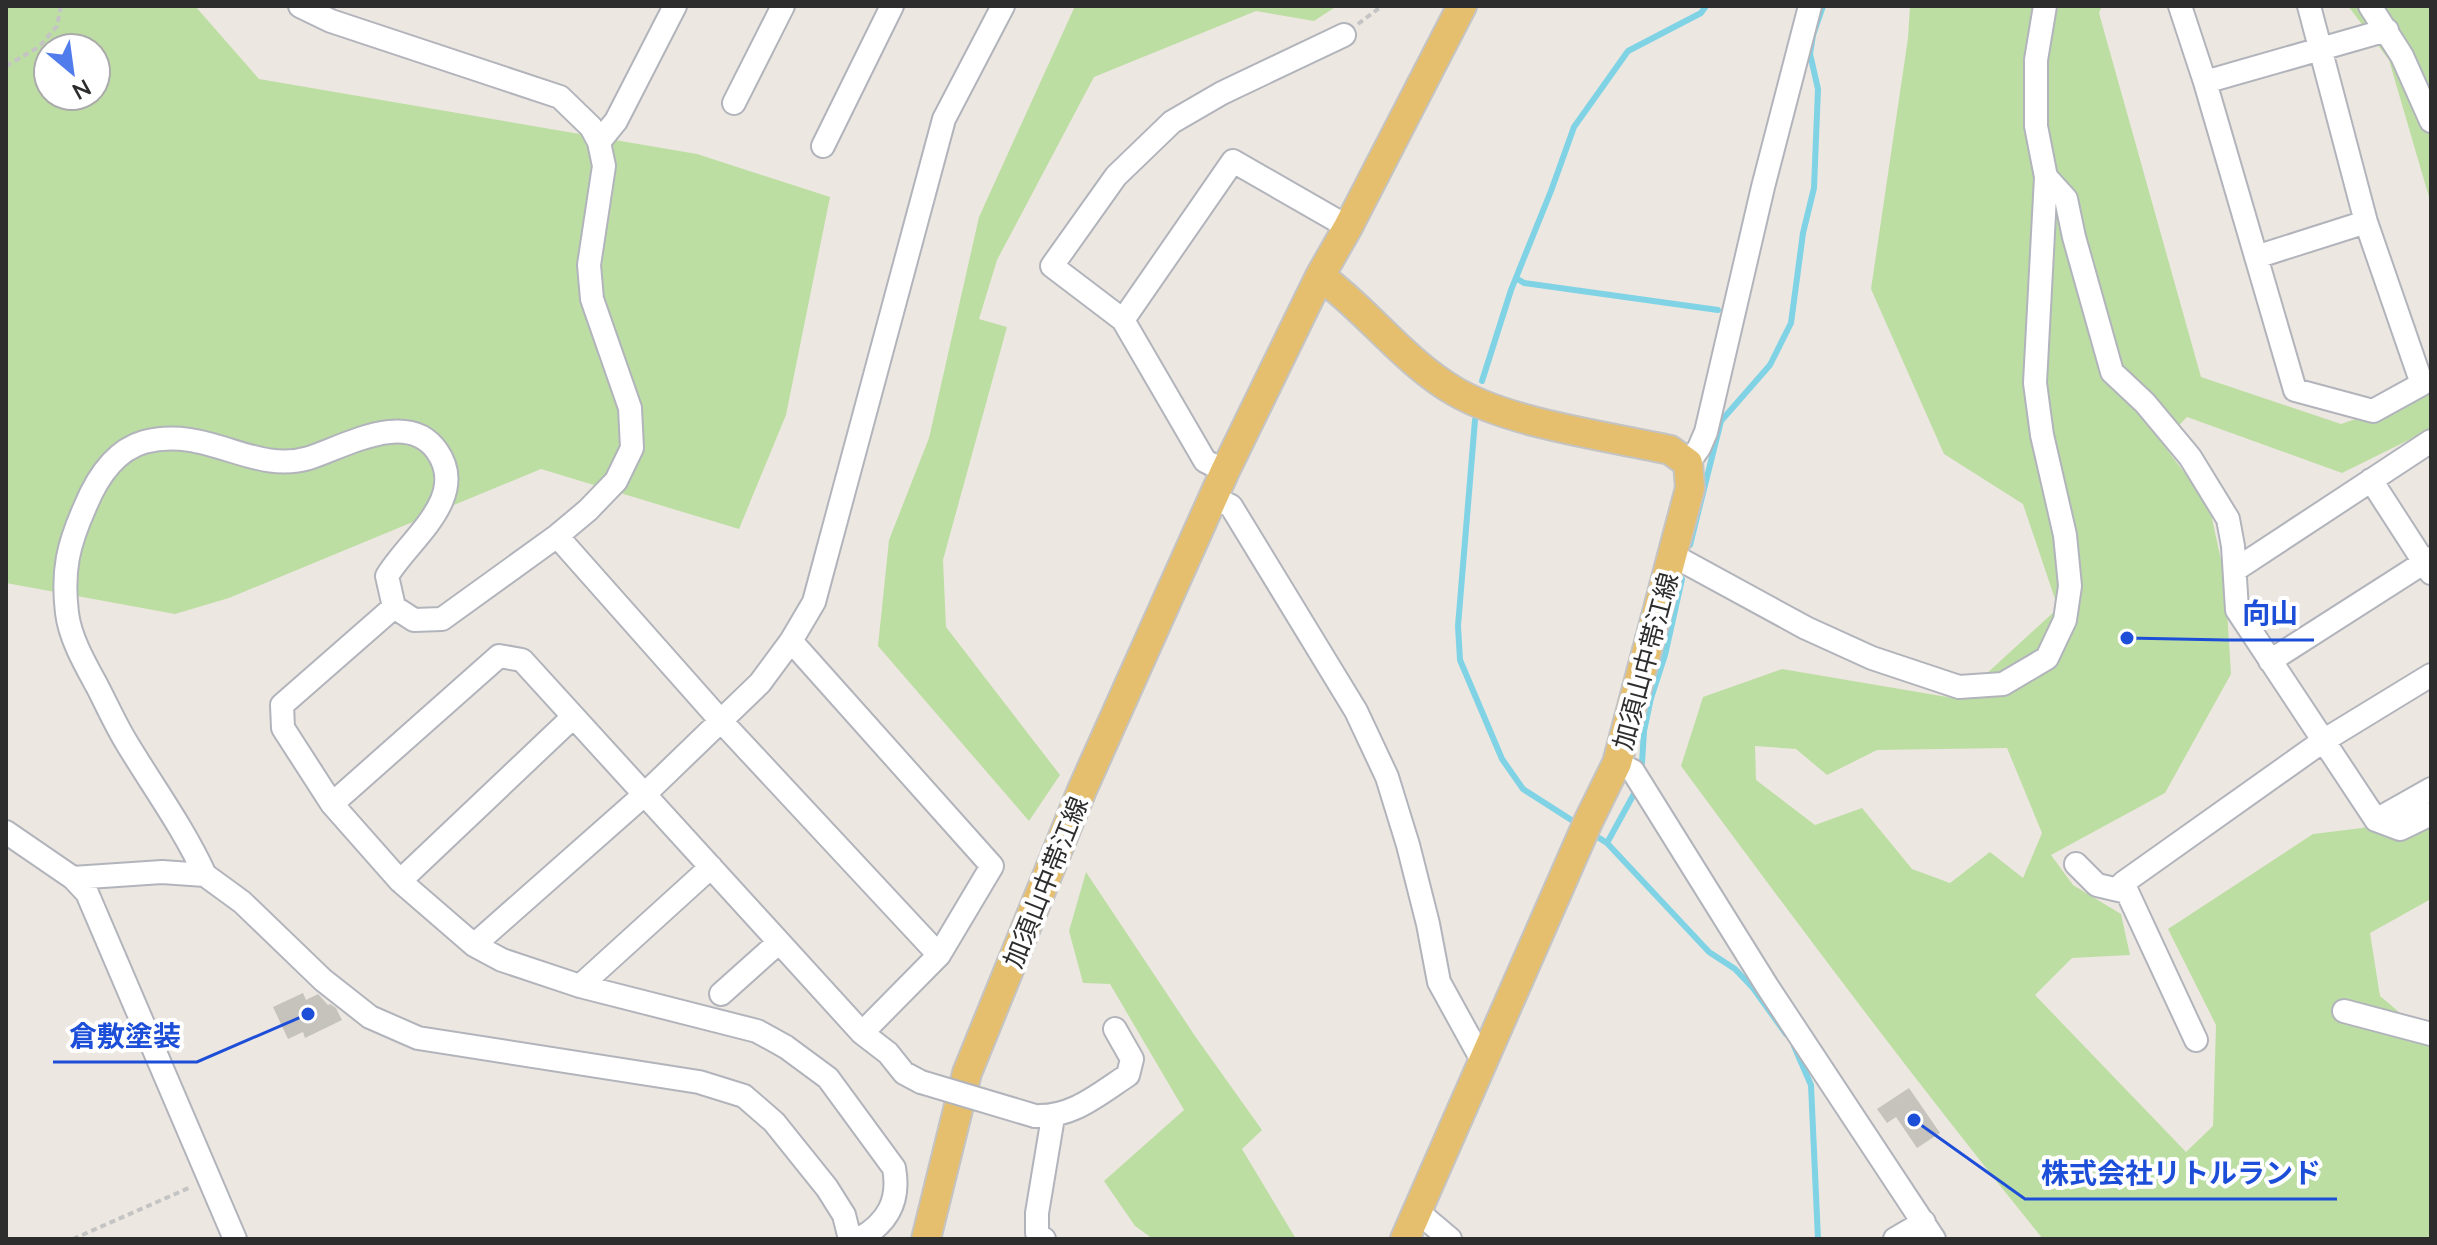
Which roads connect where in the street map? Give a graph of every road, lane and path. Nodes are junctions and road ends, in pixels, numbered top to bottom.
1 (61, 6) edge
2 (300, 6) edge
3 (675, 6) edge
4 (783, 6) edge
5 (892, 6) edge
6 (1003, 6) edge
7 (1382, 6) edge
8 (1462, 6) edge
9 (1810, 6) edge
10 (2045, 6) edge
11 (2180, 6) edge
12 (2309, 6) edge
13 (2370, 6) edge
14 (2387, 30) junction
15 (1344, 35) joint
16 (2319, 50) junction
17 (6, 66) edge
18 (2205, 82) junction
19 (734, 103) dead end
20 (2431, 121) edge
21 (599, 142) junction
22 (823, 146) dead end
23 (2046, 177) junction
24 (2366, 222) junction
25 (1348, 227) junction
26 (2256, 257) junction
27 (1320, 276) junction
28 (1123, 320) junction
29 (2431, 441) edge
30 (1688, 463) junction
31 (1225, 471) junction
32 (2371, 480) junction
33 (1214, 498) junction
34 (557, 536) junction
35 (1674, 556) junction
36 (2429, 564) edge
37 (2235, 570) junction
38 (394, 607) junction
39 (791, 641) junction
40 (2270, 661) junction
41 (2431, 675) edge
42 (573, 717) junction
43 (721, 721) junction
44 (2323, 741) junction
45 (1617, 763) junction
46 (2431, 789) edge
47 (645, 794) junction
48 (332, 804) junction
49 (2431, 814) edge
50 (2376, 820) junction
51 (6, 832) edge
52 (2076, 864) dead end
53 (711, 867) junction
54 (205, 875) junction
55 (73, 878) junction
56 (400, 881) junction
57 (2127, 892) junction
58 (779, 942) junction
59 (474, 945) junction
60 (939, 955) junction
61 (580, 986) junction
62 (721, 994) dead end
63 (2344, 1011) dead end
64 (1115, 1029) dead end
65 (862, 1033) junction
66 (2431, 1034) edge
67 (2196, 1040) dead end
68 (1483, 1062) junction
69 (1044, 1116) junction
70 (209, 1179) junction
71 (1418, 1212) junction
72 (1929, 1230) edge
73 (73, 1239) edge
74 (235, 1239) edge
75 (850, 1239) edge
76 (859, 1239) edge
77 (926, 1239) edge
78 (1044, 1239) edge
79 (1405, 1239) edge
80 (1450, 1239) edge
81 (1895, 1239) edge

1 - 17 path
2 - 21 street
3 - 21 street
4 - 19 street
5 - 22 street
6 - 39 street
7 - 15 path
8 - 25 main road, 加須山中帯江線
9 - 30 street
10 - 23 street
11 - 18 street
12 - 16 street
13 - 14 street
14 - 16 street
14 - 20 street
15 - 28 street
16 - 18 street
16 - 24 street
18 - 26 street
21 - 34 street
23 - 35 street
23 - 37 street
24 - 26 street
24 - 26 street
25 - 27 main road, 加須山中帯江線
25 - 28 street
27 - 30 main road
27 - 31 main road, 加須山中帯江線
28 - 31 street
29 - 32 street
30 - 35 main road, 加須山中帯江線
31 - 33 main road, 加須山中帯江線
32 - 36 street
32 - 37 street
33 - 68 street
33 - 77 main road, 加須山中帯江線
34 - 38 street
34 - 43 street
35 - 45 main road, 加須山中帯江線
36 - 40 street
37 - 40 street
38 - 48 street
38 - 54 street
39 - 43 street
39 - 60 street
40 - 44 street
41 - 44 street
42 - 47 street
42 - 48 street
42 - 56 street
43 - 47 street
43 - 60 street
44 - 50 street
44 - 57 street
45 - 68 main road, 加須山中帯江線
45 - 72 street
46 - 50 street
47 - 53 street
47 - 59 street
48 - 56 street
49 - 50 street
51 - 55 street
52 - 57 street
53 - 58 street
53 - 61 street
54 - 55 street
54 - 75 street
55 - 70 street
56 - 59 street
57 - 67 street
58 - 62 street
58 - 65 street
59 - 61 street
60 - 65 street
61 - 76 street
63 - 66 street
64 - 69 street
65 - 69 street, bridge
68 - 71 main road, 加須山中帯江線
69 - 78 street
70 - 73 path
70 - 74 street
71 - 79 main road, 加須山中帯江線
71 - 80 street
72 - 81 street

